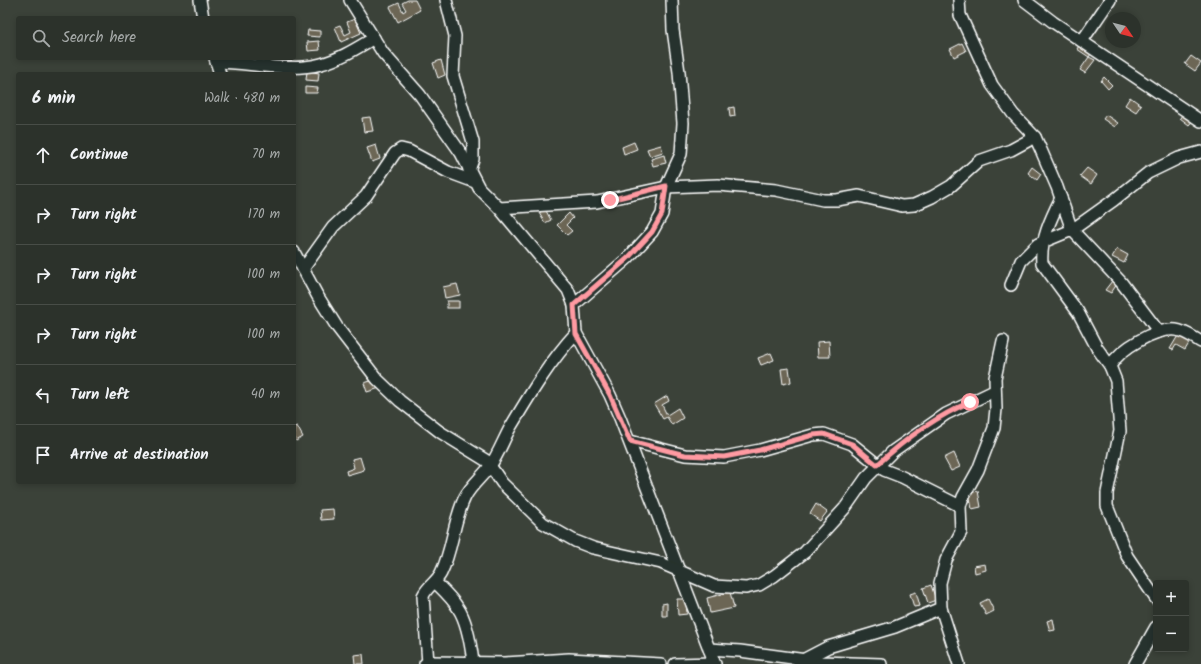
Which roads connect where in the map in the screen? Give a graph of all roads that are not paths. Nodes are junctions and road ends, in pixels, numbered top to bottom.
1 (200, 0) edge
2 (350, 0) edge
3 (446, 0) edge
4 (672, 0) edge
5 (959, 0) edge
6 (1024, 0) edge
7 (1110, 0) edge
8 (203, 16) edge
9 (374, 38) junction
10 (1082, 41) junction
11 (215, 60) edge
12 (219, 72) edge
13 (1201, 121) edge
14 (1035, 137) junction
15 (1201, 152) edge
16 (469, 170) junction
17 (475, 182) junction
18 (666, 186) junction
19 (1061, 198) junction
20 (499, 208) junction
21 (1072, 230) junction
22 (1045, 242) junction
23 (296, 256) edge
24 (303, 269) junction
25 (1011, 285) dead end
26 (574, 305) junction
27 (1159, 332) junction
28 (576, 334) junction
29 (1003, 341) dead end
30 (1201, 342) edge
31 (1110, 366) junction
32 (994, 391) junction
33 (630, 441) junction
34 (877, 465) junction
35 (490, 466) junction
36 (960, 506) junction
37 (678, 570) junction
38 (435, 582) junction
39 (1153, 595) edge
40 (941, 608) junction
41 (1153, 633) edge
42 (709, 649) junction
43 (802, 661) edge
44 (473, 662) junction
45 (429, 663) edge
46 (714, 663) edge
47 (661, 664) edge
48 (675, 664) edge
49 (881, 664) edge
50 (959, 664) edge
51 (1135, 664) edge

1 - 8 street
2 - 9 street
3 - 16 street
4 - 18 street
5 - 14 street
6 - 10 street
7 - 10 street
9 - 11 street
9 - 16 street
10 - 13 street
11 - 12 street
14 - 18 street
14 - 19 street
15 - 21 street
16 - 17 street
17 - 20 street
17 - 24 street
18 - 20 street
18 - 26 street
19 - 21 street
19 - 22 street
20 - 26 street
21 - 22 street
21 - 27 street
22 - 25 street
22 - 31 street
23 - 24 street
24 - 35 street
26 - 28 street
27 - 30 street
27 - 31 street
28 - 33 street
28 - 35 street
29 - 32 street
31 - 39 street
32 - 34 street
32 - 36 street
33 - 34 street
33 - 37 street
34 - 36 street
34 - 37 street
35 - 37 street
35 - 38 street
36 - 40 street
37 - 42 street
38 - 44 street
38 - 45 street
40 - 43 street
40 - 50 street
41 - 51 street
42 - 43 street
42 - 46 street
43 - 49 street
44 - 45 street
44 - 47 street
46 - 48 street

